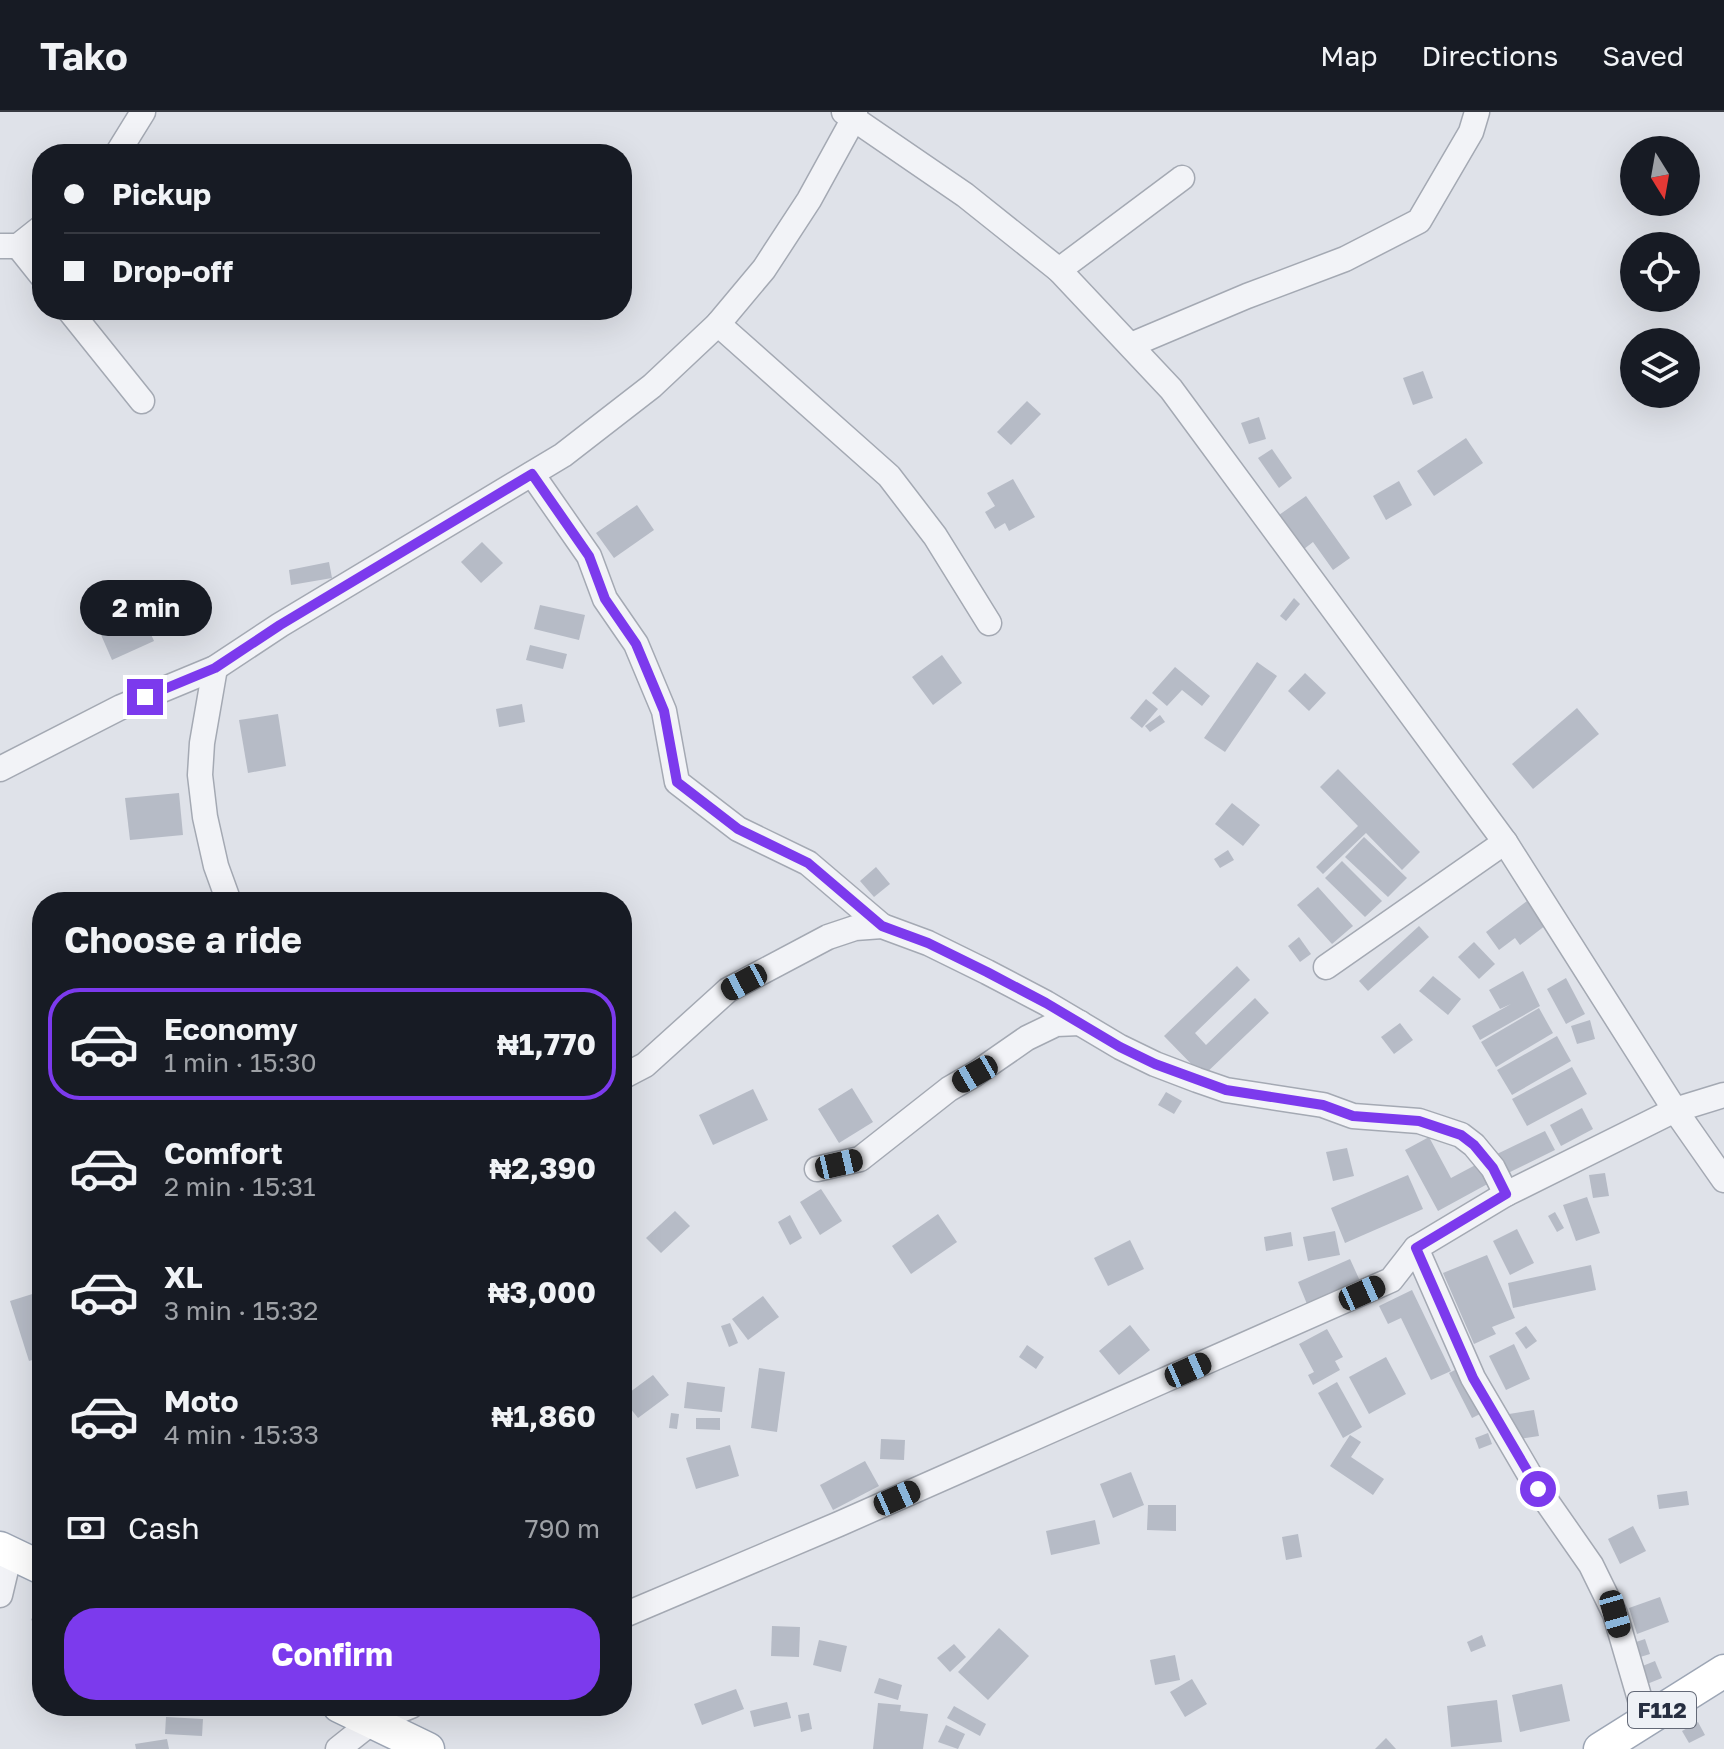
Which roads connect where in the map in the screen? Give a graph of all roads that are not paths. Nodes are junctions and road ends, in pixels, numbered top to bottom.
1 (143, 112) edge
2 (1477, 112) edge
3 (850, 115) edge
4 (123, 144) edge
5 (1182, 178) dead end
6 (32, 233) edge
7 (9, 246) edge
8 (32, 267) edge
9 (1059, 270) junction
10 (77, 320) edge
11 (718, 324) junction
12 (1131, 345) junction
13 (142, 401) dead end
14 (532, 474) junction
15 (989, 623) dead end
16 (215, 668) junction
17 (0, 769) edge
18 (1505, 842) junction
19 (225, 892) edge
20 (882, 926) junction
21 (1326, 967) dead end
22 (1080, 1023) junction
23 (632, 1072) edge
24 (1724, 1095) edge
25 (1675, 1110) junction
26 (817, 1169) dead end
27 (1724, 1180) edge
28 (1506, 1194) junction
29 (1416, 1248) junction
30 (5, 1551) edge
31 (32, 1563) edge
32 (0, 1595) edge
33 (632, 1612) edge
34 (1724, 1671) edge
35 (360, 1716) edge
36 (387, 1716) edge
37 (1646, 1720) junction
38 (372, 1722) junction
39 (338, 1749) edge
40 (428, 1749) edge
41 (1600, 1749) edge

1 - 4 street
2 - 12 street
3 - 9 street
3 - 11 street
5 - 9 street
6 - 7 street
7 - 8 street
9 - 12 street
10 - 13 street
11 - 14 street
11 - 15 street
12 - 18 street
14 - 16 street
14 - 20 street
16 - 17 street
16 - 19 street
18 - 21 street
18 - 25 street
20 - 22 street
20 - 23 street
22 - 26 street
22 - 28 street
24 - 25 street
25 - 27 street
25 - 28 street
28 - 29 street
29 - 33 street
29 - 37 street
30 - 31 main road
30 - 32 street
34 - 37 main road, F112
35 - 38 main road
36 - 38 street
37 - 41 main road, F112
38 - 39 street
38 - 40 main road

